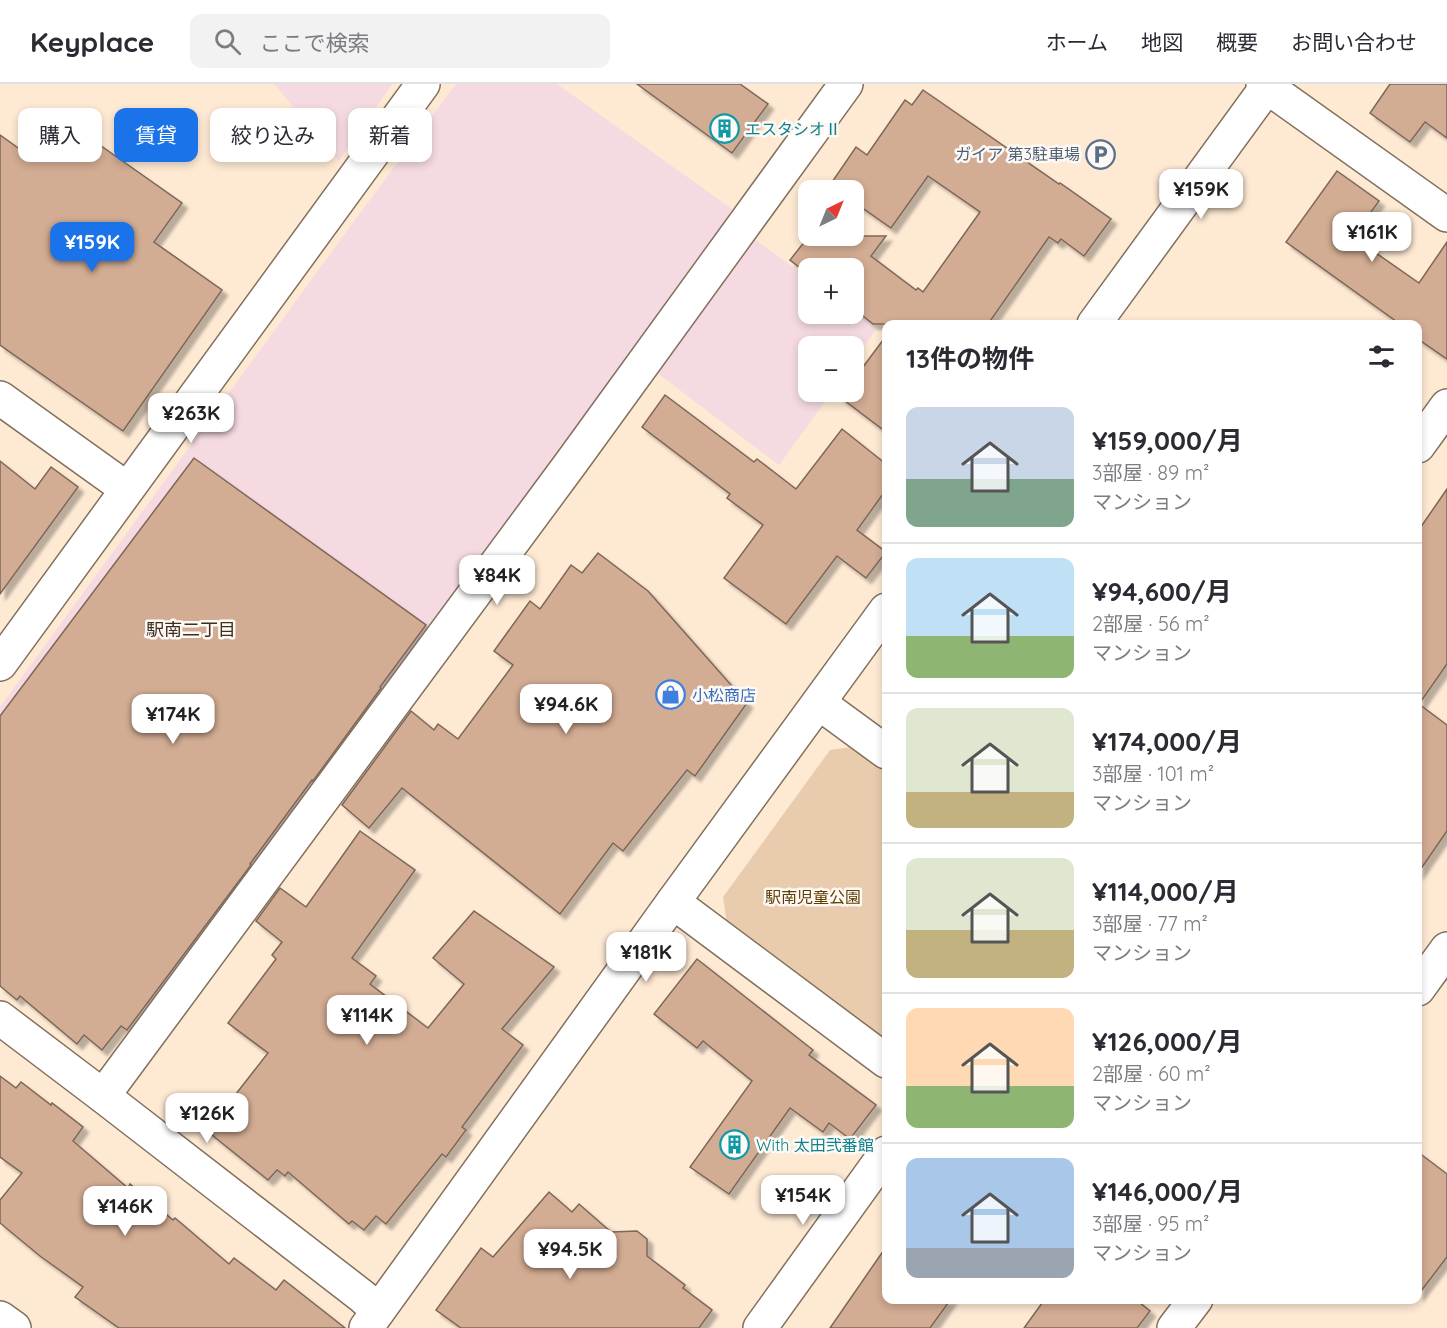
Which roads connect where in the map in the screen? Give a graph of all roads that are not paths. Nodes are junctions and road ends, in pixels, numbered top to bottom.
1 (423, 84) edge
2 (846, 84) edge
3 (1266, 85) edge
4 (1447, 214) edge
5 (1097, 320) edge
6 (0, 398) edge
7 (1447, 406) edge
8 (1422, 440) edge
9 (127, 489) junction
10 (882, 616) edge
11 (0, 664) edge
12 (819, 703) junction
13 (882, 749) edge
14 (673, 902) junction
15 (1447, 949) edge
16 (1422, 983) edge
17 (0, 1018) edge
18 (882, 1058) edge
19 (103, 1096) junction
20 (882, 1160) edge
21 (1192, 1304) edge
22 (0, 1318) edge
23 (372, 1319) edge
24 (14, 1328) edge
25 (760, 1328) edge
26 (1174, 1328) edge

1 - 9 street
2 - 19 street
3 - 4 street
3 - 5 street
6 - 9 street
7 - 8 street
9 - 11 street
10 - 12 street
12 - 13 street
12 - 14 street
14 - 18 street
14 - 23 street
15 - 16 street
17 - 19 street
19 - 23 street
20 - 25 street
21 - 26 street
22 - 24 street

